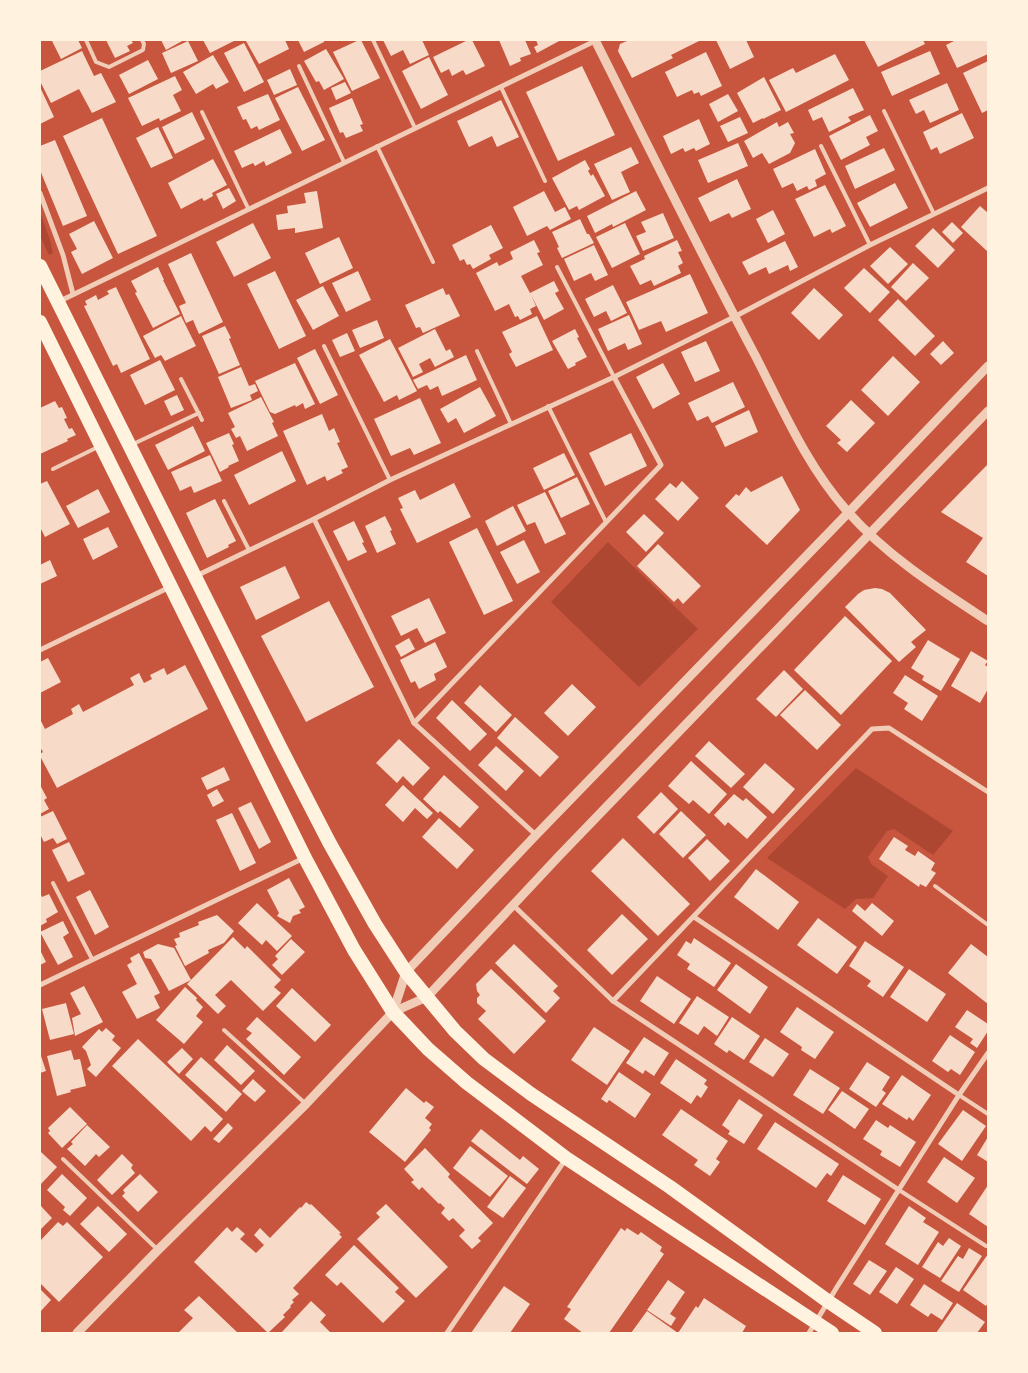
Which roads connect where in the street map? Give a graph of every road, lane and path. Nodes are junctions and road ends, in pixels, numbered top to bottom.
1 (86, 40) edge
2 (142, 40) edge
3 (373, 40) edge
4 (596, 40) edge
5 (299, 66) dead end
6 (501, 87) junction
7 (884, 111) dead end
8 (202, 112) dead end
9 (415, 128) junction
10 (377, 146) junction
11 (821, 146) dead end
12 (344, 162) junction
13 (545, 181) dead end
14 (988, 188) edge
15 (40, 193) edge
16 (248, 208) junction
17 (934, 214) junction
18 (870, 245) junction
19 (434, 262) dead end
20 (40, 266) edge
21 (557, 266) dead end
22 (73, 294) junction
23 (57, 302) junction
24 (734, 317) junction
25 (40, 322) edge
26 (324, 346) dead end
27 (477, 351) dead end
28 (988, 366) edge
29 (614, 377) junction
30 (181, 379) dead end
31 (548, 406) junction
32 (988, 411) edge
33 (199, 414) junction
34 (202, 420) dead end
35 (511, 424) junction
36 (101, 446) junction
37 (129, 446) junction
38 (53, 469) dead end
39 (390, 480) junction
40 (224, 501) dead end
41 (848, 513) junction
42 (314, 519) junction
43 (606, 522) junction
44 (870, 534) junction
45 (249, 550) junction
46 (194, 576) junction
47 (170, 586) junction
48 (988, 621) edge
49 (40, 650) edge
50 (414, 723) junction
51 (988, 792) edge
52 (536, 835) junction
53 (305, 858) junction
54 (53, 883) dead end
55 (935, 886) dead end
56 (513, 905) junction
57 (694, 917) junction
58 (988, 924) edge
59 (92, 959) junction
60 (406, 972) junction
61 (40, 985) edge
62 (427, 997) junction
63 (613, 1001) junction
64 (393, 1012) junction
65 (224, 1030) dead end
66 (988, 1053) edge
67 (959, 1095) junction
68 (306, 1104) junction
69 (988, 1114) edge
70 (566, 1158) junction
71 (62, 1159) dead end
72 (899, 1190) junction
73 (986, 1246) dead end
74 (158, 1250) junction
75 (829, 1302) junction
76 (813, 1328) edge
77 (77, 1333) edge
78 (447, 1333) edge
79 (832, 1333) edge
80 (875, 1333) edge

1 - 2 lane
3 - 9 lane
4 - 6 street
4 - 24 street
5 - 12 lane
6 - 9 street
6 - 13 lane
7 - 17 lane
8 - 16 lane
9 - 10 street
10 - 12 street
10 - 19 lane
11 - 18 lane
12 - 16 street
14 - 17 street
15 - 22 street
16 - 22 street
17 - 18 street
18 - 24 street
20 - 23 highway
21 - 29 lane
22 - 23 street
23 - 37 highway
24 - 29 street
24 - 41 street
25 - 36 highway
26 - 39 lane
27 - 35 lane
28 - 41 street
29 - 31 street
29 - 43 street
30 - 33 lane
31 - 35 street
31 - 43 lane
32 - 44 street
33 - 34 lane
33 - 37 lane
35 - 39 street
36 - 38 lane
36 - 47 highway
37 - 46 highway
39 - 42 street
40 - 45 lane
41 - 44 street
41 - 52 street
42 - 45 street
42 - 50 street
43 - 50 street
44 - 48 street
44 - 56 street
45 - 46 street
46 - 60 highway
47 - 49 street
47 - 53 highway
50 - 52 street
51 - 57 street
52 - 60 street
53 - 59 street
53 - 64 highway
54 - 59 lane
55 - 58 lane
56 - 62 street
56 - 63 street
57 - 63 street
57 - 67 street
59 - 61 street
60 - 62 highway
60 - 64 street
62 - 64 street
62 - 75 highway
63 - 72 street
64 - 68 street
64 - 70 highway
65 - 68 lane
66 - 67 street
67 - 69 lane
67 - 72 street
68 - 74 street
70 - 76 highway
70 - 78 street
71 - 74 lane
72 - 73 lane
72 - 75 street
74 - 77 street
75 - 76 street
75 - 80 highway
76 - 79 highway

